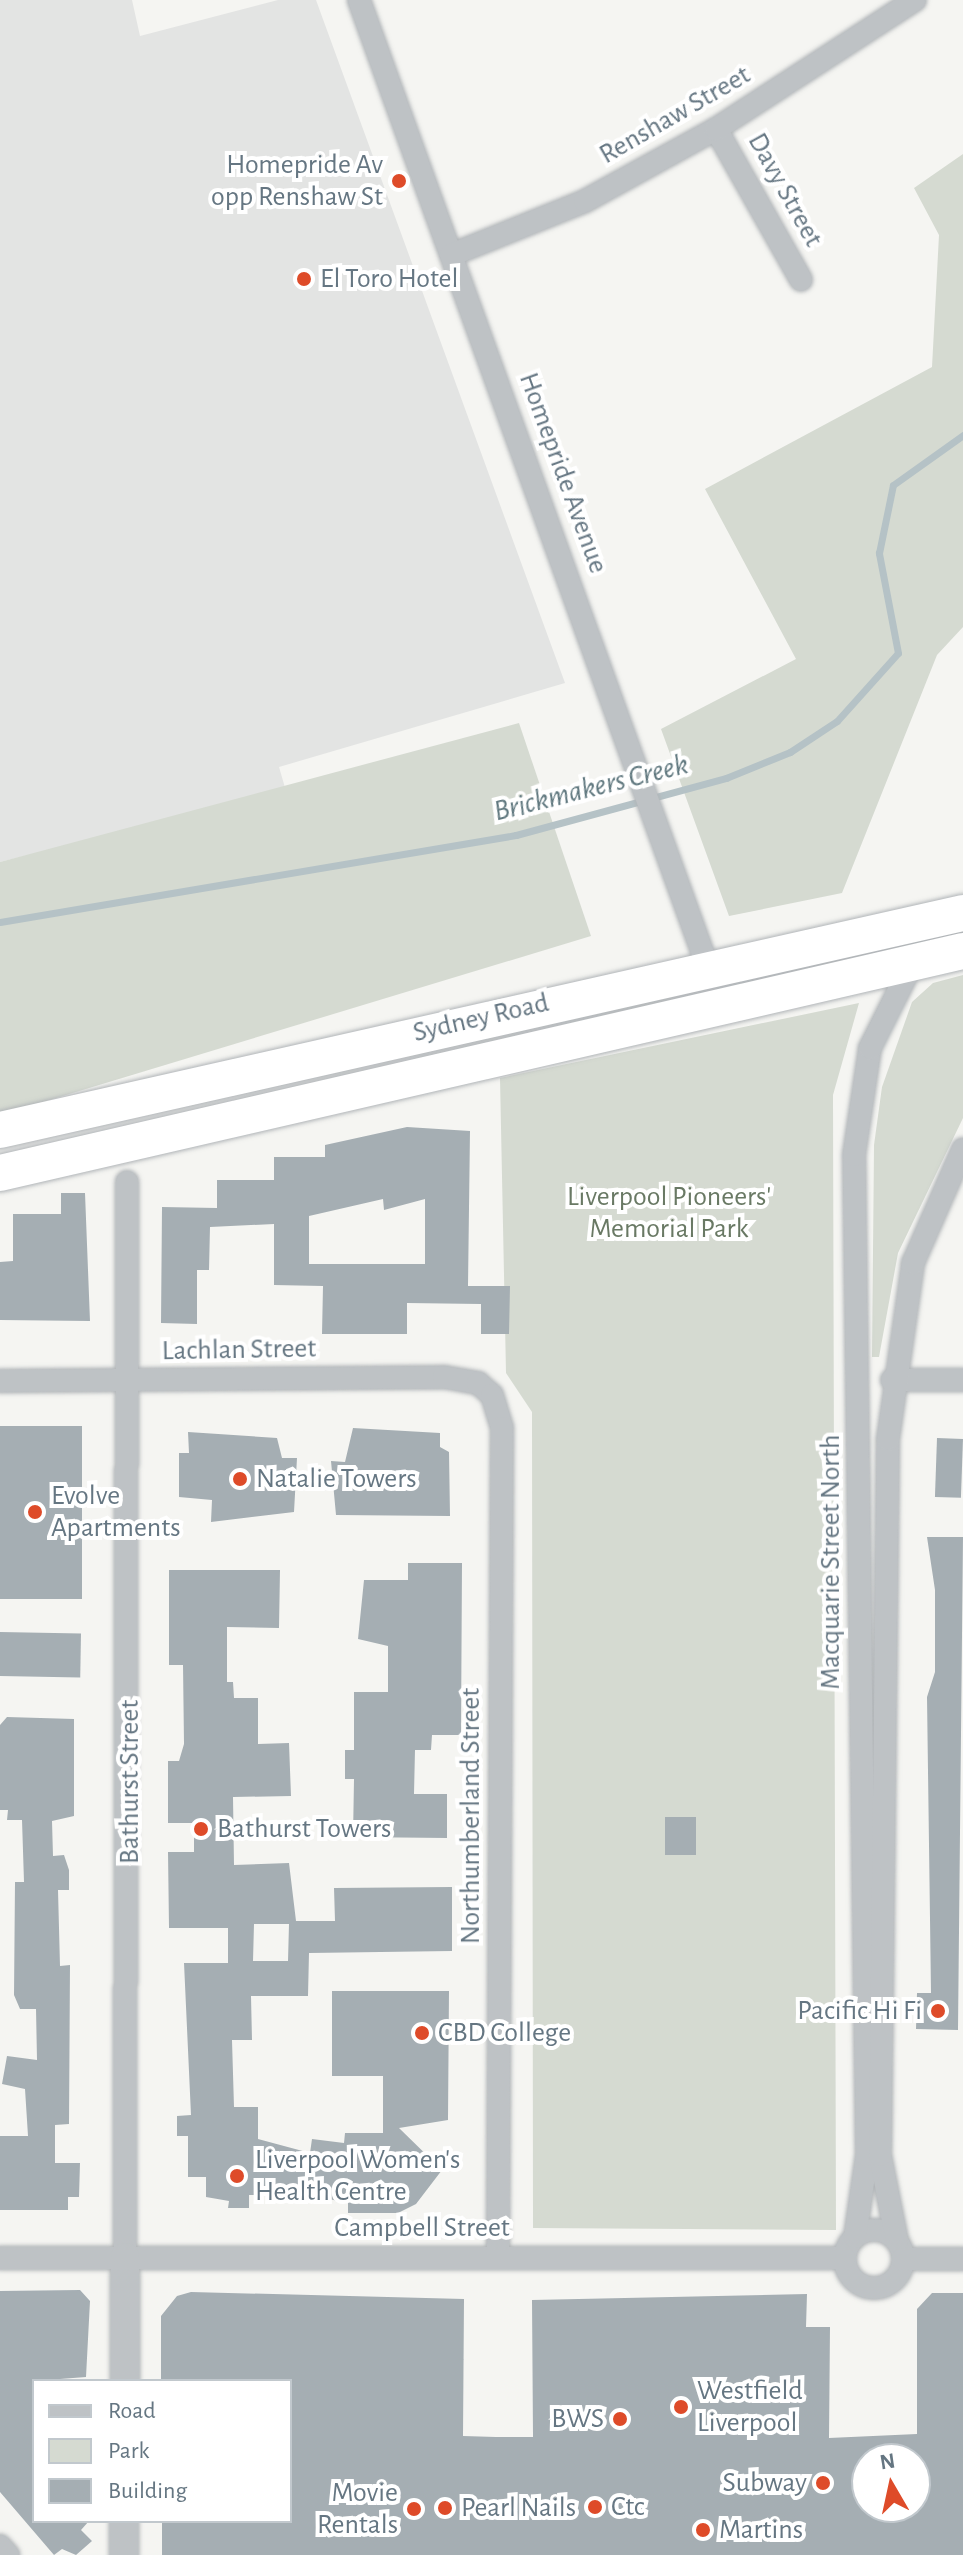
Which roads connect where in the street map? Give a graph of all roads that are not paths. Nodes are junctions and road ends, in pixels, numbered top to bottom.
1 (359, 0) edge
2 (915, 0) edge
3 (716, 129) junction
4 (451, 255) junction
5 (801, 280) dead end
6 (963, 913) edge
7 (963, 924) edge
8 (963, 951) edge
9 (910, 963) junction
10 (708, 968) junction
11 (718, 1004) junction
12 (0, 1130) edge
13 (963, 1149) edge
14 (0, 1173) edge
15 (127, 1182) dead end
16 (892, 1380) junction
17 (963, 1380) edge
18 (0, 1381) edge
19 (129, 1381) junction
20 (478, 1383) joint
21 (855, 2237) junction
22 (900, 2250) junction
23 (125, 2257) junction
24 (0, 2258) edge
25 (498, 2258) junction
26 (844, 2258) junction
27 (963, 2259) edge
28 (125, 2379) edge
29 (124, 2523) edge
30 (0, 2546) edge
31 (8, 2555) edge
32 (124, 2555) edge

1 - 4 street, Homepride Avenue
2 - 3 street, Renshaw Street
3 - 4 street, Renshaw Street
3 - 5 street, Davy Street
4 - 10 street, Homepride Avenue
6 - 10 highway, Sydney Road
7 - 9 street, Macquarie Street North
8 - 9 highway, Sydney Road
9 - 11 highway, Sydney Road
9 - 21 street, Macquarie Street North
10 - 11 highway
10 - 12 highway, Sydney Road
11 - 14 highway, Sydney Road
13 - 16 street, Macquarie Street North
15 - 19 street, Bathurst Street
16 - 17 street
16 - 22 street, Macquarie Street North
18 - 19 street, Lachlan Street
19 - 20 street, Lachlan Street
19 - 23 street, Bathurst Street
20 - 25 street, Northumberland Street
21 - 22 street
21 - 26 street
22 - 26 street
22 - 27 street
23 - 24 street, Campbell Street
23 - 25 street, Campbell Street
23 - 28 street, Bathurst Street
25 - 26 street, Campbell Street
29 - 32 street
30 - 31 street

